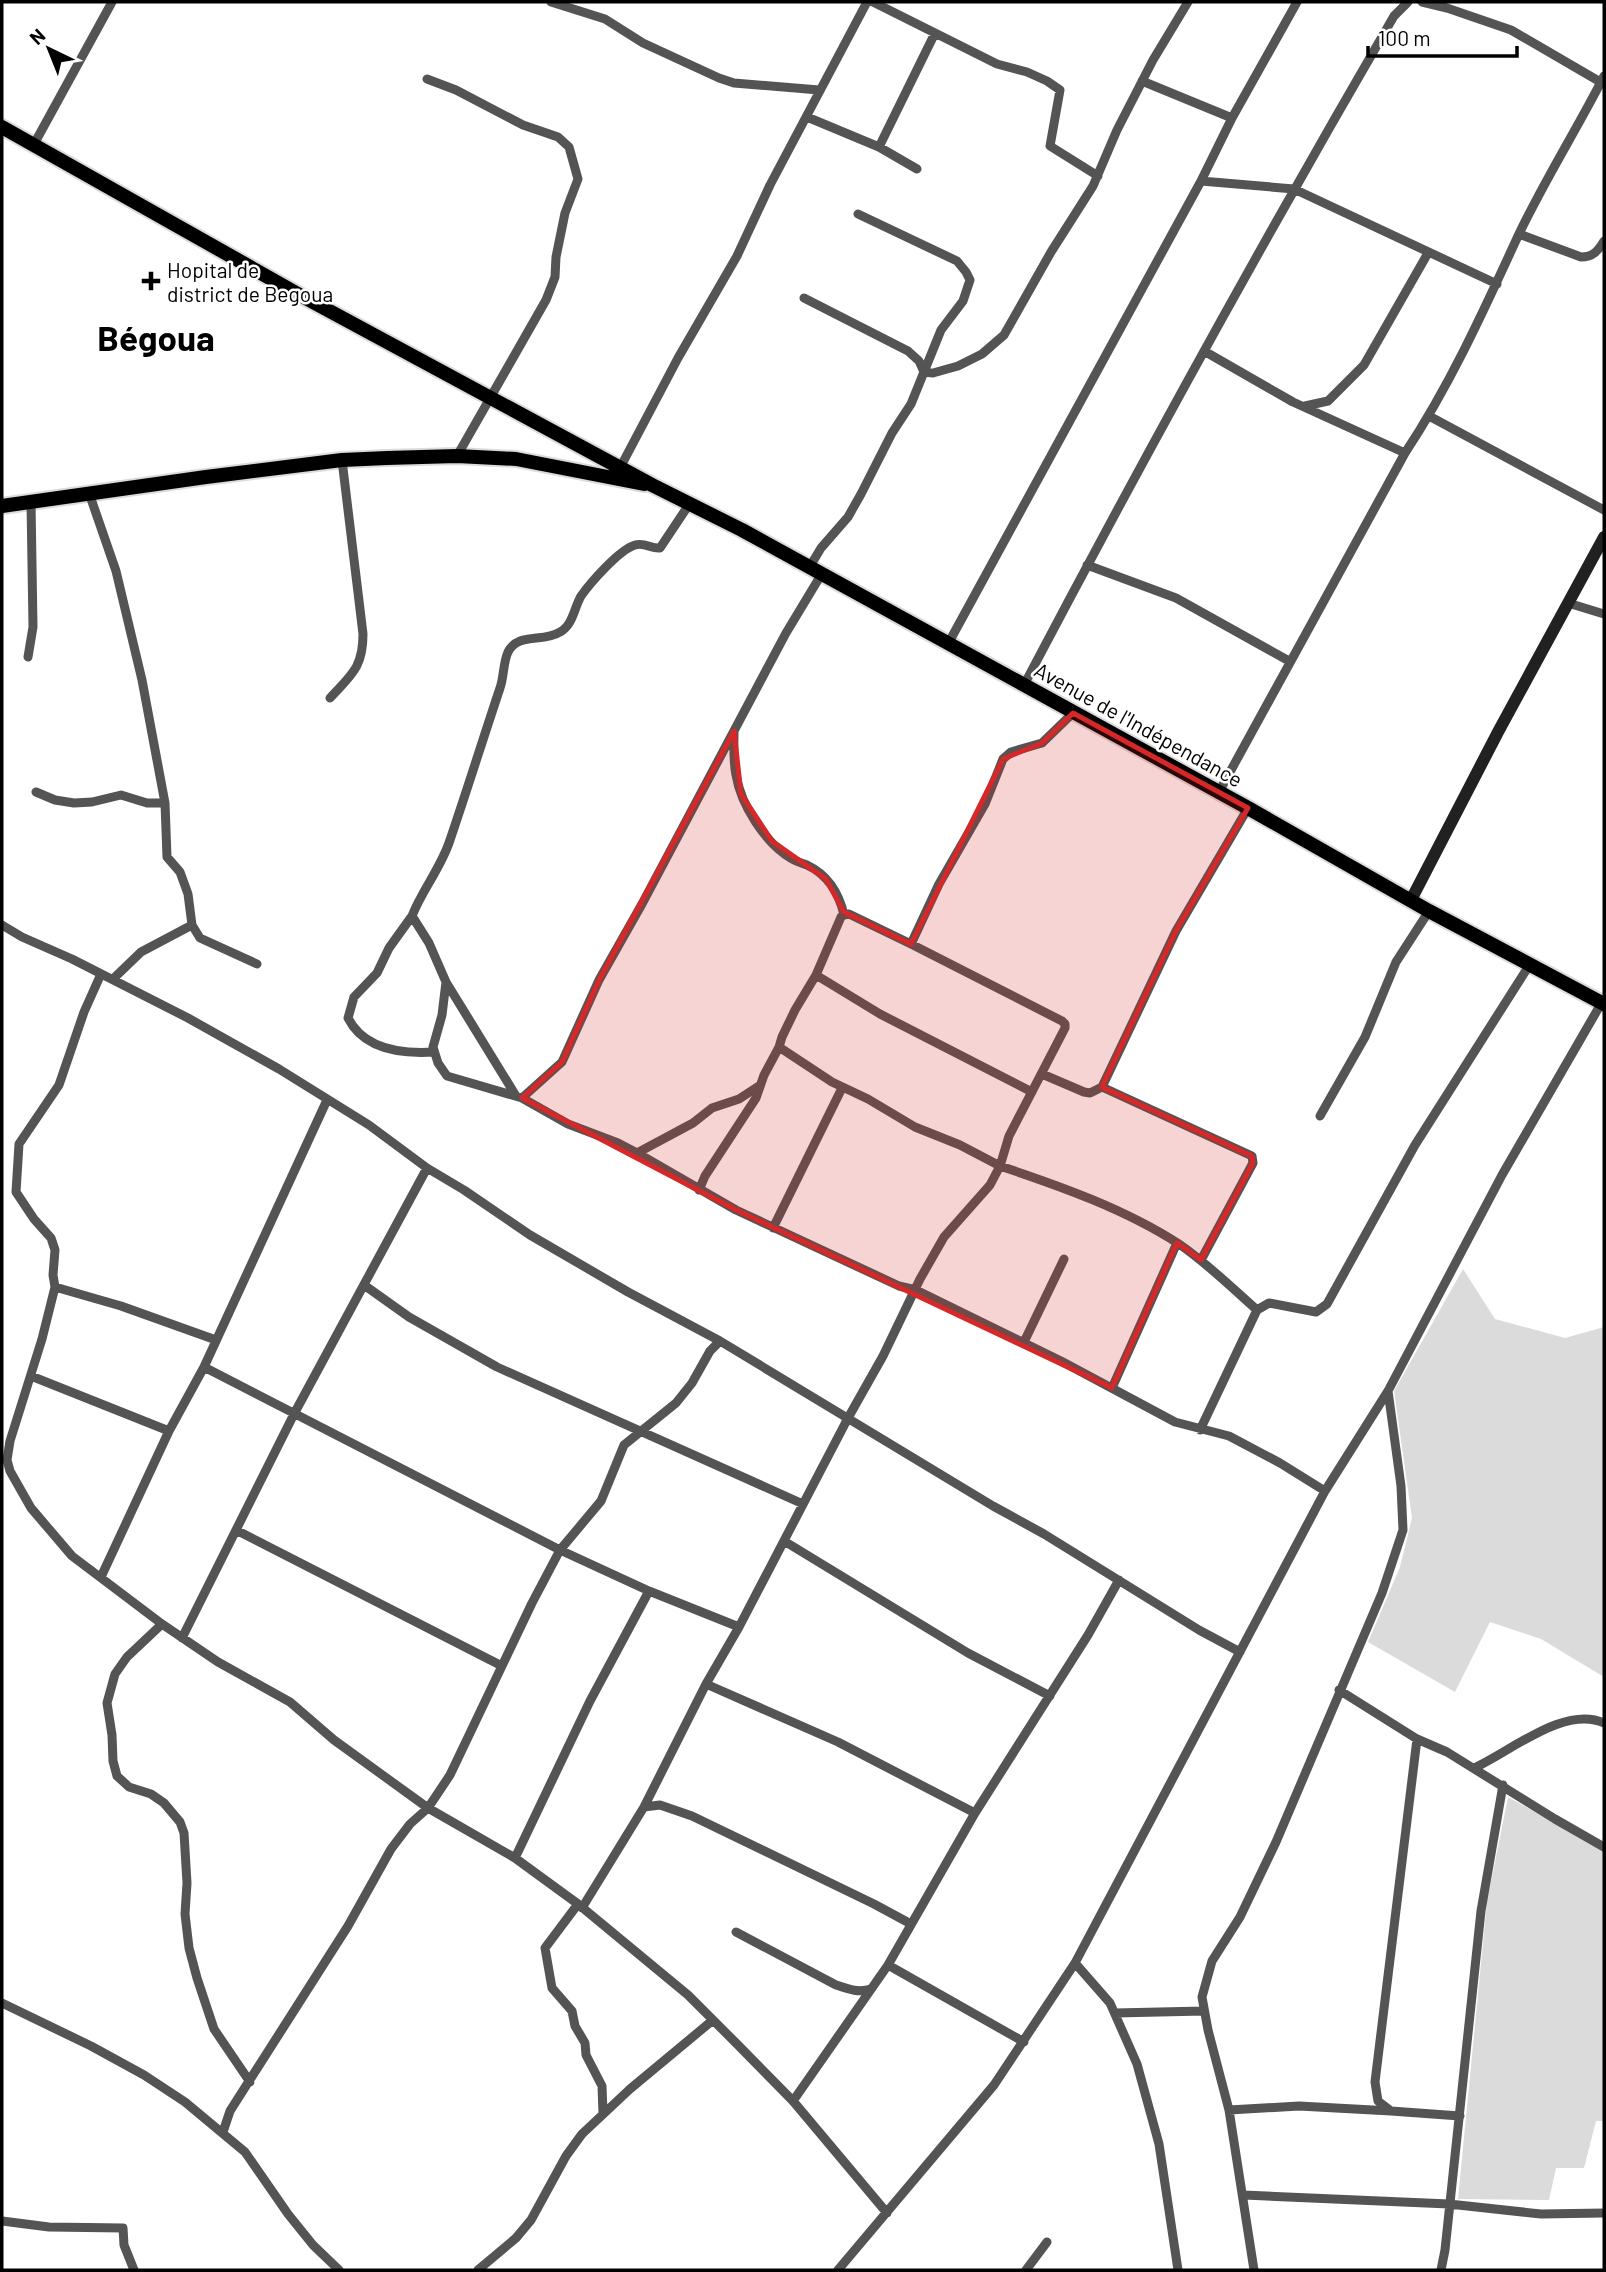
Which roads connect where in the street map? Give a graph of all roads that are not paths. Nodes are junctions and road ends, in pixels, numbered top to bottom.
1 (112, 2) edge
2 (551, 2) edge
3 (866, 2) edge
4 (873, 2) edge
5 (1188, 2) edge
6 (1297, 2) edge
7 (1408, 2) edge
8 (1422, 2) edge
9 (935, 33) junction
10 (427, 79) dead end
11 (1603, 80) edge
12 (1142, 82) junction
13 (819, 90) junction
14 (807, 117) junction
15 (1232, 118) junction
16 (2, 127) edge
17 (33, 146) junction
18 (879, 147) junction
19 (917, 169) dead end
20 (1098, 176) junction
21 (1201, 181) junction
22 (1294, 189) junction
23 (858, 214) dead end
24 (1519, 234) junction
25 (1604, 241) edge
26 (1428, 253) junction
27 (1497, 285) junction
28 (804, 298) dead end
29 (1205, 351) junction
30 (923, 372) junction
31 (490, 397) junction
32 (1304, 406) junction
33 (1429, 416) junction
34 (1405, 453) junction
35 (457, 456) junction
36 (342, 460) junction
37 (621, 466) junction
38 (652, 485) junction
39 (89, 493) junction
40 (31, 502) junction
41 (690, 503) junction
42 (2, 506) edge
43 (1604, 510) edge
44 (1604, 537) edge
45 (1087, 565) junction
46 (815, 571) junction
47 (1568, 603) junction
48 (1604, 614) edge
49 (948, 644) junction
50 (28, 657) dead end
51 (1289, 661) junction
52 (1024, 685) junction
53 (330, 698) dead end
54 (1073, 713) junction
55 (734, 731) junction
56 (36, 792) dead end
57 (1219, 792) junction
58 (165, 803) junction
59 (1248, 808) junction
60 (1411, 900) junction
61 (1429, 911) junction
62 (844, 915) junction
63 (412, 916) junction
64 (2, 925) edge
65 (192, 925) junction
66 (912, 944) junction
67 (257, 964) dead end
68 (1530, 964) junction
69 (102, 974) junction
70 (816, 975) junction
71 (113, 979) junction
72 (446, 982) junction
73 (1603, 1003) edge
74 (779, 1047) junction
75 (434, 1052) junction
76 (503, 1073) junction
77 (1042, 1074) junction
78 (759, 1086) junction
79 (1102, 1087) junction
80 (842, 1088) junction
81 (496, 1090) junction
82 (1032, 1092) junction
83 (519, 1097) junction
84 (327, 1100) junction
85 (1320, 1116) dead end
86 (637, 1153) junction
87 (1000, 1166) junction
88 (427, 1168) junction
89 (699, 1190) junction
90 (773, 1228) junction
91 (1177, 1243) junction
92 (1064, 1258) dead end
93 (1201, 1260) junction
94 (364, 1285) junction
95 (55, 1287) junction
96 (916, 1290) junction
97 (1257, 1310) junction
98 (216, 1340) junction
99 (720, 1341) junction
100 (1024, 1342) junction
101 (204, 1367) junction
102 (31, 1376) junction
103 (1112, 1388) junction
104 (1388, 1391) junction
105 (294, 1414) junction
106 (848, 1418) junction
107 (1200, 1430) junction
108 (169, 1432) junction
109 (641, 1433) junction
110 (1325, 1491) junction
111 (803, 1504) junction
112 (236, 1530) junction
113 (784, 1541) junction
114 (561, 1550) junction
115 (101, 1577) junction
116 (1119, 1580) junction
117 (649, 1591) junction
118 (162, 1624) junction
119 (739, 1627) junction
120 (182, 1638) junction
121 (1240, 1652) junction
122 (502, 1666) junction
123 (706, 1684) junction
124 (1339, 1690) junction
125 (1050, 1696) junction
126 (1604, 1723) edge
127 (1417, 1739) junction
128 (1474, 1768) junction
129 (1503, 1785) junction
130 (644, 1807) junction
131 (428, 1808) junction
132 (975, 1813) junction
133 (1604, 1847) edge
134 (514, 1858) junction
135 (580, 1906) junction
136 (911, 1924) junction
137 (736, 1932) dead end
138 (1075, 1963) junction
139 (888, 1965) junction
140 (871, 1989) junction
141 (2, 2003) edge
142 (1205, 2011) junction
143 (1115, 2013) junction
144 (713, 2020) junction
145 (1024, 2042) junction
146 (250, 2082) junction
147 (793, 2101) junction
148 (1229, 2110) junction
149 (1391, 2112) junction
150 (603, 2113) junction
151 (1460, 2116) junction
152 (223, 2132) junction
153 (1244, 2195) junction
154 (1449, 2204) junction
155 (887, 2213) junction
156 (1604, 2213) edge
157 (2, 2221) edge
158 (1047, 2242) dead end
159 (134, 2270) edge
160 (339, 2270) edge
161 (478, 2270) edge
162 (838, 2270) edge
163 (1026, 2270) edge
164 (1178, 2270) edge
165 (1254, 2270) edge
166 (1441, 2270) edge

1 - 17 street
2 - 13 street
3 - 13 street
4 - 9 street
5 - 12 street
6 - 15 street
7 - 22 street
8 - 11 street
9 - 18 street
9 - 20 street
10 - 31 street
11 - 24 street
12 - 15 street
12 - 20 street
13 - 14 street
14 - 18 street
14 - 37 street
15 - 21 street
16 - 17 main road
17 - 31 main road
18 - 19 street
20 - 30 street
21 - 22 street
21 - 49 street
22 - 26 street
22 - 29 street
23 - 30 street
24 - 25 street
24 - 27 street
26 - 27 street
26 - 32 street
27 - 33 street
28 - 30 street
29 - 32 street
29 - 45 street
30 - 46 street
31 - 35 street
31 - 37 main road
32 - 34 street
33 - 34 street
33 - 43 street
34 - 51 street
35 - 36 main road
35 - 38 main road
36 - 39 main road
36 - 53 street
37 - 38 main road
38 - 41 main road, Avenue de l'Indépendance
39 - 40 main road
39 - 58 street
40 - 42 main road
40 - 50 street
41 - 46 main road, Avenue de l'Indépendance
41 - 63 street
44 - 47 street
45 - 51 street
45 - 52 street
46 - 49 main road, Avenue de l'Indépendance
46 - 55 street
47 - 48 street
47 - 60 street
49 - 52 main road, Avenue de l'Indépendance
51 - 57 street
52 - 54 main road, Avenue de l'Indépendance
54 - 57 main road, Avenue de l'Indépendance
54 - 66 street
55 - 62 street
55 - 83 street
56 - 58 street
57 - 59 main road, Avenue de l'Indépendance
58 - 65 street
59 - 60 main road, Avenue de l'Indépendance
59 - 79 street
60 - 61 main road, Avenue de l'Indépendance
61 - 68 main road, Avenue de l'Indépendance
61 - 85 street
62 - 66 street
62 - 70 street
63 - 72 street
63 - 75 street
64 - 69 street
65 - 67 street
65 - 71 street
66 - 77 street
68 - 73 main road, Avenue de l'Indépendance
68 - 97 street
69 - 71 street
69 - 95 street
70 - 74 street
70 - 82 street
71 - 84 street
72 - 75 street
72 - 76 street
73 - 104 street
74 - 78 street
74 - 80 street
75 - 81 street
76 - 81 street
76 - 83 street
77 - 79 street
77 - 82 street
78 - 86 street
78 - 89 street
79 - 93 street
80 - 87 street
80 - 90 street
81 - 83 street
82 - 87 street
83 - 86 street
84 - 88 street
84 - 98 street
86 - 89 street
87 - 91 street
87 - 96 street
88 - 94 street
88 - 99 street
89 - 90 street
90 - 96 street
91 - 93 street
91 - 103 street
92 - 100 street
93 - 97 street
94 - 105 street
94 - 109 street
95 - 98 street
95 - 102 street
96 - 100 street
96 - 106 street
97 - 107 street
98 - 101 street
99 - 106 street
99 - 109 street
100 - 103 street
101 - 105 street
101 - 108 street
102 - 108 street
102 - 115 street
103 - 107 street
104 - 110 street
104 - 124 street
105 - 112 street
105 - 114 street
106 - 111 street
106 - 116 street
107 - 110 street
108 - 115 street
109 - 111 street
109 - 114 street
110 - 121 street
111 - 113 street
112 - 120 street
112 - 122 street
113 - 119 street
113 - 125 street
114 - 117 street
114 - 122 street
115 - 118 street
116 - 121 street
116 - 125 street
117 - 119 street
117 - 134 street
118 - 120 street
118 - 146 street
119 - 123 street
120 - 131 street
121 - 138 street
122 - 131 street
123 - 130 street
123 - 132 street
124 - 127 street
124 - 142 street
125 - 132 street
126 - 128 street
127 - 128 street
127 - 149 street
128 - 129 street
129 - 133 street
129 - 151 street
130 - 135 street
130 - 136 street
131 - 134 street
131 - 146 street
132 - 136 street
134 - 135 street
135 - 144 street
135 - 150 street
136 - 139 street
137 - 140 street
138 - 143 street
138 - 145 street
139 - 140 street
139 - 145 street
140 - 147 street
141 - 152 street
142 - 143 street
142 - 148 street
143 - 164 street
144 - 147 street
144 - 150 street
145 - 155 street
146 - 152 street
147 - 155 street
148 - 149 street
148 - 153 street
149 - 151 street
150 - 161 street
151 - 154 street
152 - 160 street
153 - 154 street
153 - 165 street
154 - 156 street
154 - 166 street
155 - 162 street
157 - 159 street
158 - 163 street

